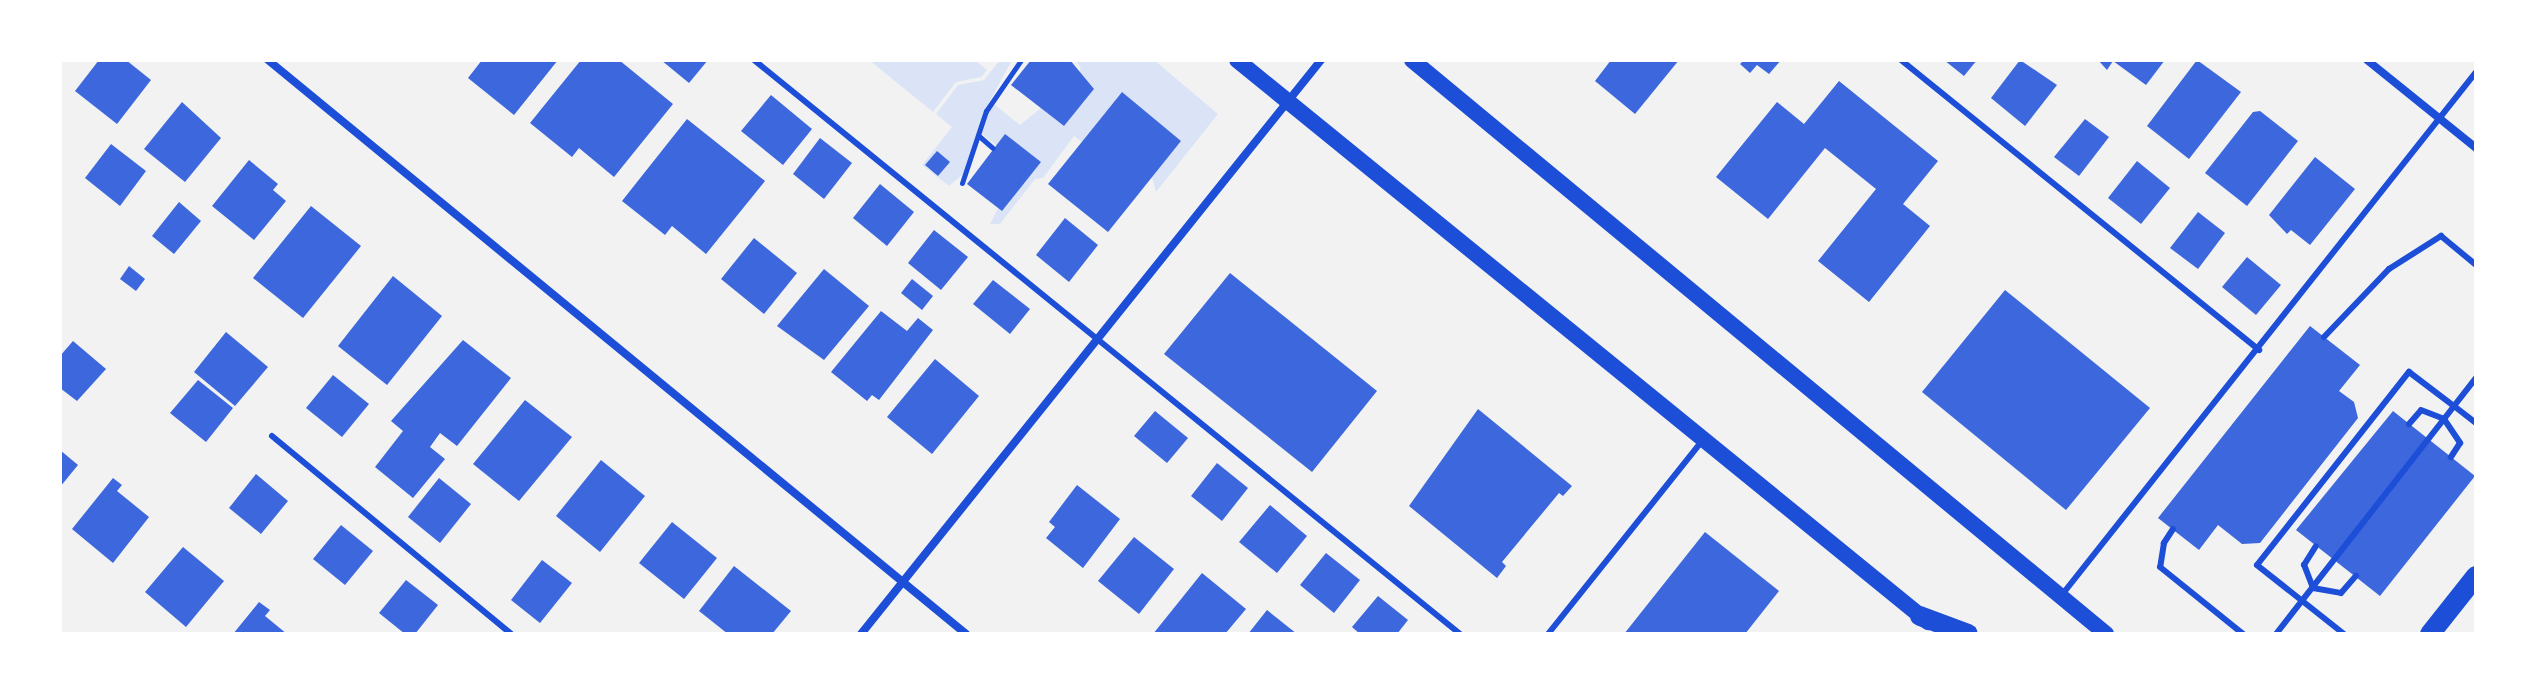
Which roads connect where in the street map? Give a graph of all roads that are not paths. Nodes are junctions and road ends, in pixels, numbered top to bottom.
1 (268, 60) edge
2 (754, 60) edge
3 (1237, 60) edge
4 (1321, 60) edge
5 (1412, 60) edge
6 (1901, 60) edge
7 (2367, 60) edge
8 (2476, 72) edge
9 (1288, 102) junction
10 (2439, 119) junction
11 (2476, 148) edge
12 (2476, 265) edge
13 (2324, 337) dead end
14 (1097, 341) junction
15 (2259, 350) junction
16 (2476, 378) edge
17 (2454, 406) junction
18 (2444, 419) junction
19 (2476, 423) edge
20 (2409, 424) dead end
21 (272, 436) dead end
22 (1703, 440) junction
23 (2451, 457) dead end
24 (2173, 529) dead end
25 (2316, 546) dead end
26 (2356, 576) dead end
27 (2476, 576) edge
28 (902, 583) junction
29 (2313, 588) junction
30 (2060, 596) junction
31 (2302, 602) junction
32 (1920, 616) junction
33 (511, 634) edge
34 (861, 634) edge
35 (966, 634) edge
36 (1460, 634) edge
37 (1548, 634) edge
38 (1942, 634) edge
39 (1968, 634) edge
40 (2106, 634) edge
41 (2243, 634) edge
42 (2276, 634) edge
43 (2344, 634) edge
44 (2430, 634) edge

1 - 28 street
2 - 14 lane
3 - 9 main road
4 - 9 street
5 - 30 main road
6 - 15 lane
7 - 10 street
8 - 10 lane
9 - 14 street
9 - 22 main road
10 - 11 street
10 - 15 lane
12 - 13 lane
14 - 28 street
14 - 36 lane
15 - 30 lane
16 - 17 lane
17 - 18 lane
17 - 19 lane
17 - 31 lane
18 - 20 lane
18 - 23 lane
18 - 29 lane
21 - 33 lane
22 - 32 main road
22 - 37 lane
24 - 41 lane
25 - 29 lane
26 - 29 lane
27 - 44 main road
28 - 34 street
28 - 35 street
29 - 31 lane
30 - 40 main road
31 - 42 lane
31 - 43 lane
32 - 38 main road
32 - 39 main road

